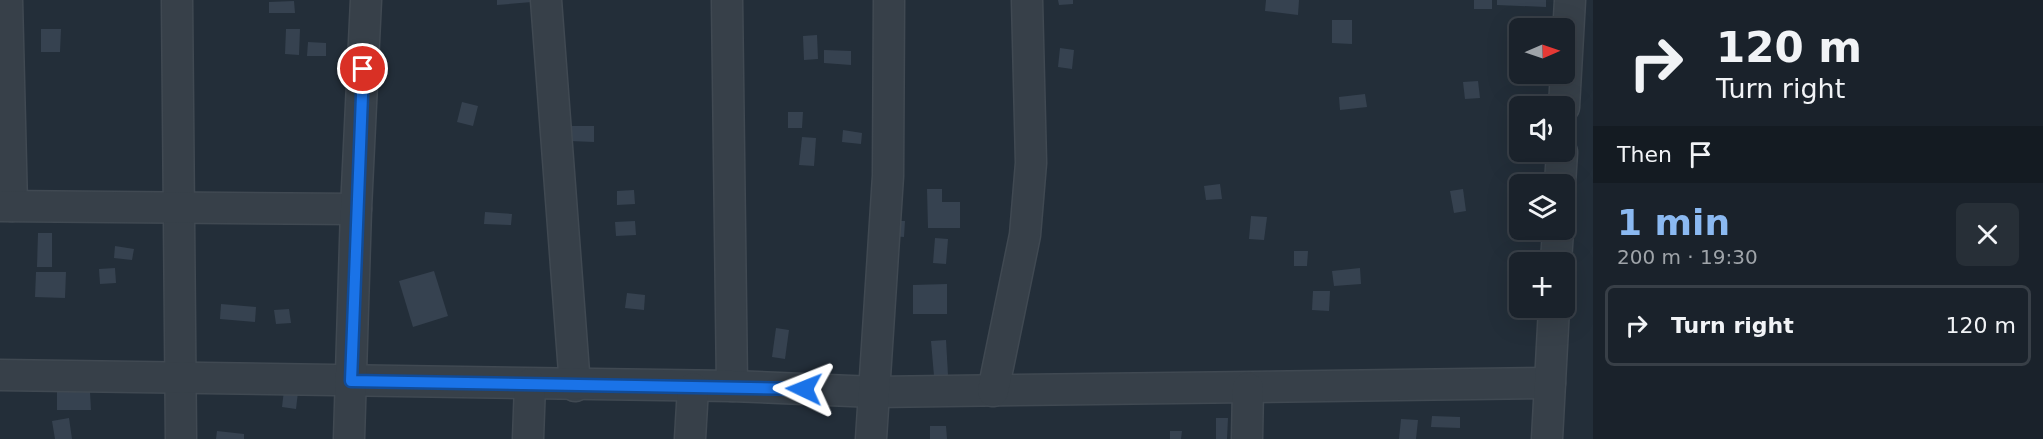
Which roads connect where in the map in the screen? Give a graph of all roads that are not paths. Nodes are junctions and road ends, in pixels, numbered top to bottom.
1 (7, 0) edge
2 (177, 0) edge
3 (366, 0) edge
4 (546, 0) edge
5 (727, 0) edge
6 (889, 0) edge
7 (1027, 0) edge
8 (1570, 0) edge
9 (1565, 96) edge
10 (6, 206) edge
11 (179, 207) junction
12 (356, 208) junction
13 (1553, 318) edge
14 (0, 375) edge
15 (181, 378) junction
16 (351, 381) junction
17 (1550, 383) junction
18 (530, 384) junction
19 (575, 386) junction
20 (732, 386) junction
21 (693, 388) junction
22 (1248, 388) junction
23 (993, 391) junction
24 (875, 392) junction
25 (181, 439) edge
26 (349, 439) edge
27 (528, 439) edge
28 (690, 439) edge
29 (871, 439) edge
30 (1246, 439) edge
31 (1547, 439) edge

1 - 10 street
2 - 11 street
3 - 12 street
4 - 19 street
5 - 20 street
6 - 24 street
7 - 23 street
8 - 9 street
10 - 11 street
11 - 12 street
11 - 15 street
12 - 16 street
13 - 17 street
14 - 15 street
15 - 16 street
15 - 25 street
16 - 18 street
16 - 26 street
17 - 22 street
17 - 31 street
18 - 19 street
18 - 27 street
19 - 21 street
20 - 21 street
20 - 24 street
21 - 28 street
22 - 23 street
22 - 30 street
23 - 24 street
24 - 29 street

